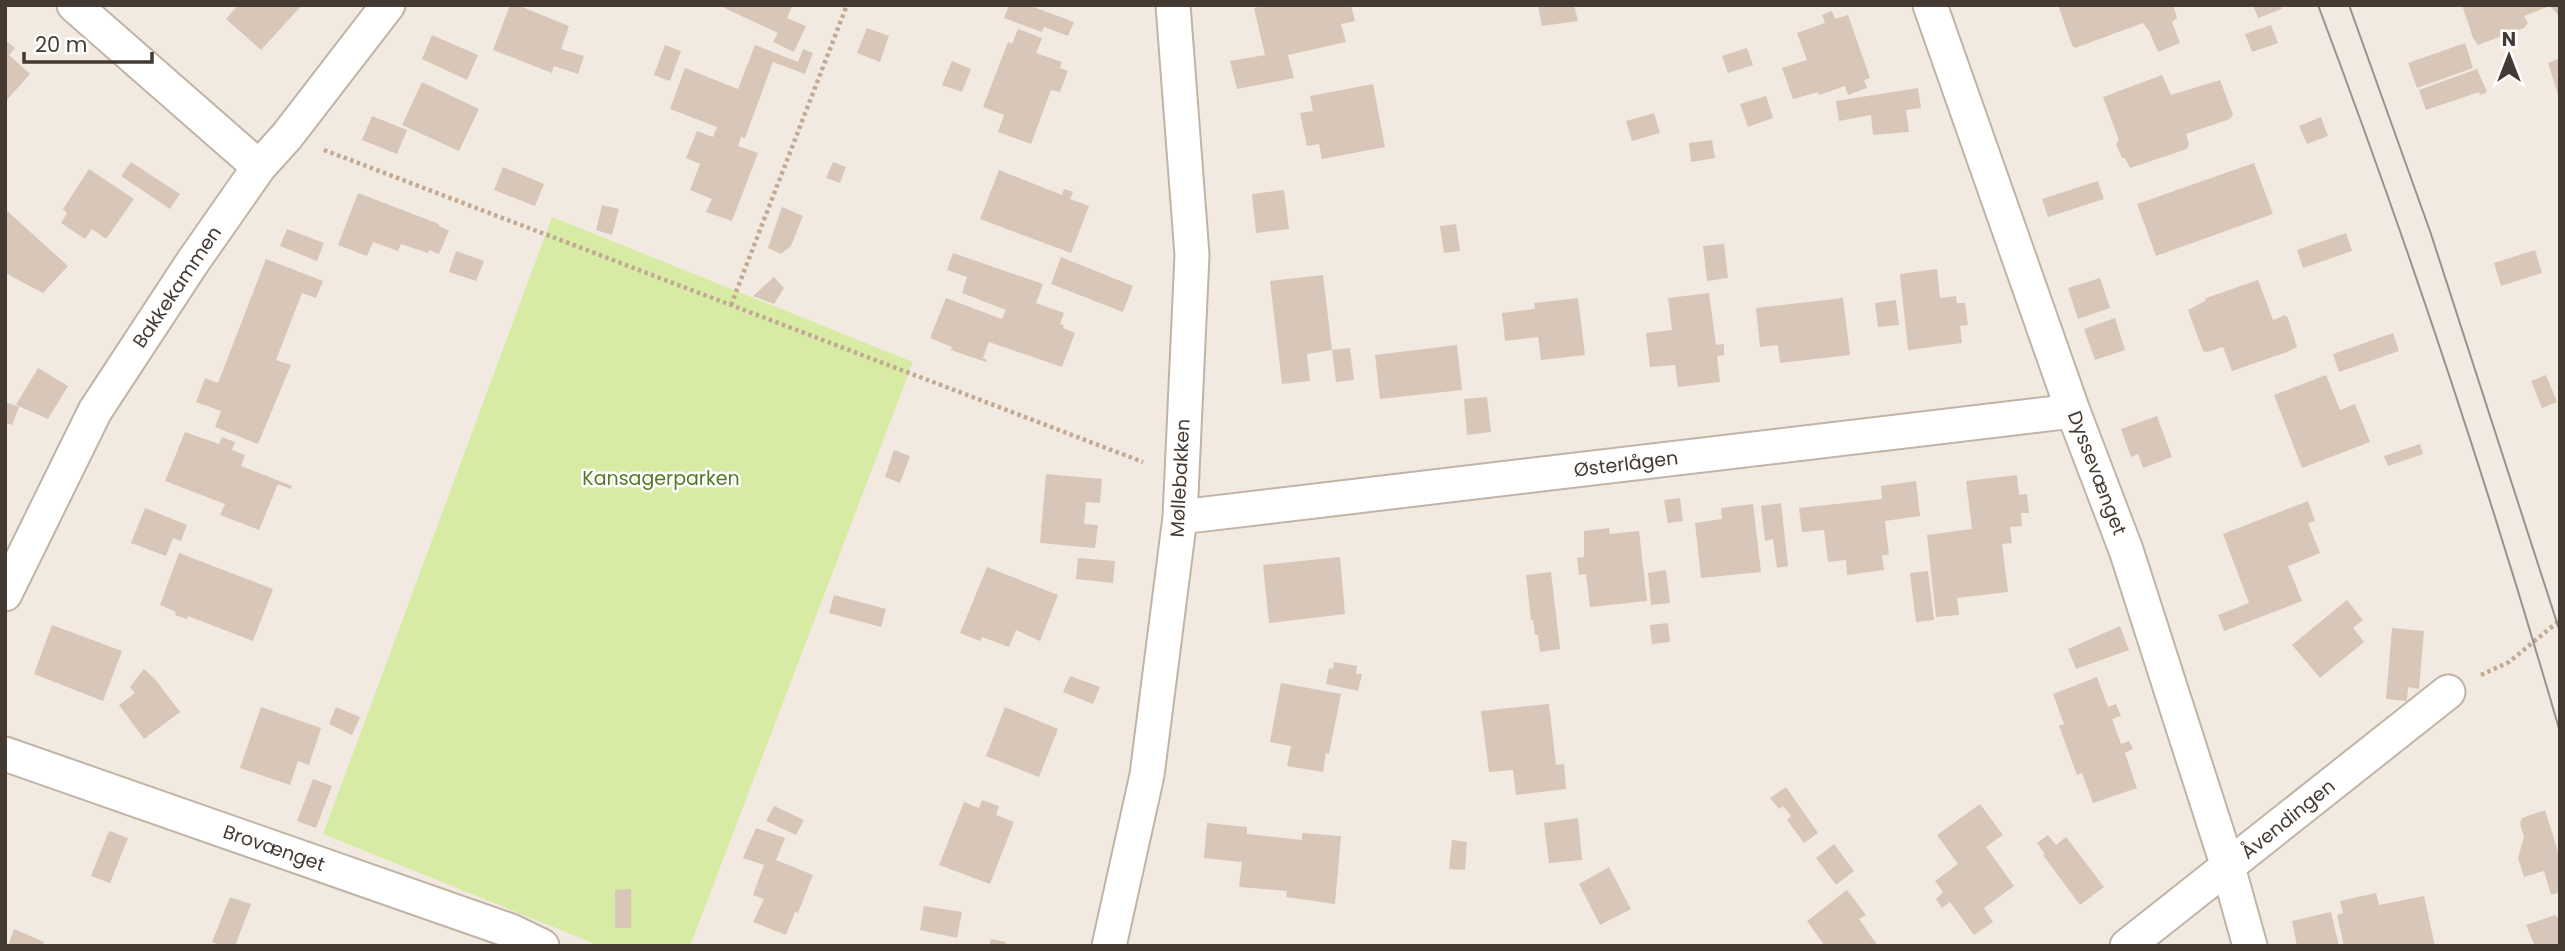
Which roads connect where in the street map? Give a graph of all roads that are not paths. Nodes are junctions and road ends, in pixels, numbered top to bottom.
1 (74, 5) edge
2 (388, 5) edge
3 (1173, 5) edge
4 (1930, 5) edge
5 (259, 167) junction
6 (2073, 411) junction
7 (1180, 517) junction
8 (5, 594) edge
9 (2448, 692) road end
10 (5, 754) edge
11 (2228, 867) junction
12 (508, 938) edge
13 (541, 946) edge
14 (1109, 946) edge
15 (2127, 946) edge
16 (2250, 946) edge

1 - 5 street
2 - 5 street, Bakkekammen
3 - 7 street, Møllebakken
4 - 6 street, Dyssevænget
5 - 8 street, Bakkekammen
6 - 7 street, Østerlågen
6 - 11 street, Dyssevænget
7 - 14 street, Møllebakken
9 - 11 street, Åvendingen
10 - 12 street, Brovænget
11 - 15 street, Åvendingen
11 - 16 street, Dyssevænget
12 - 13 street, Brovænget

